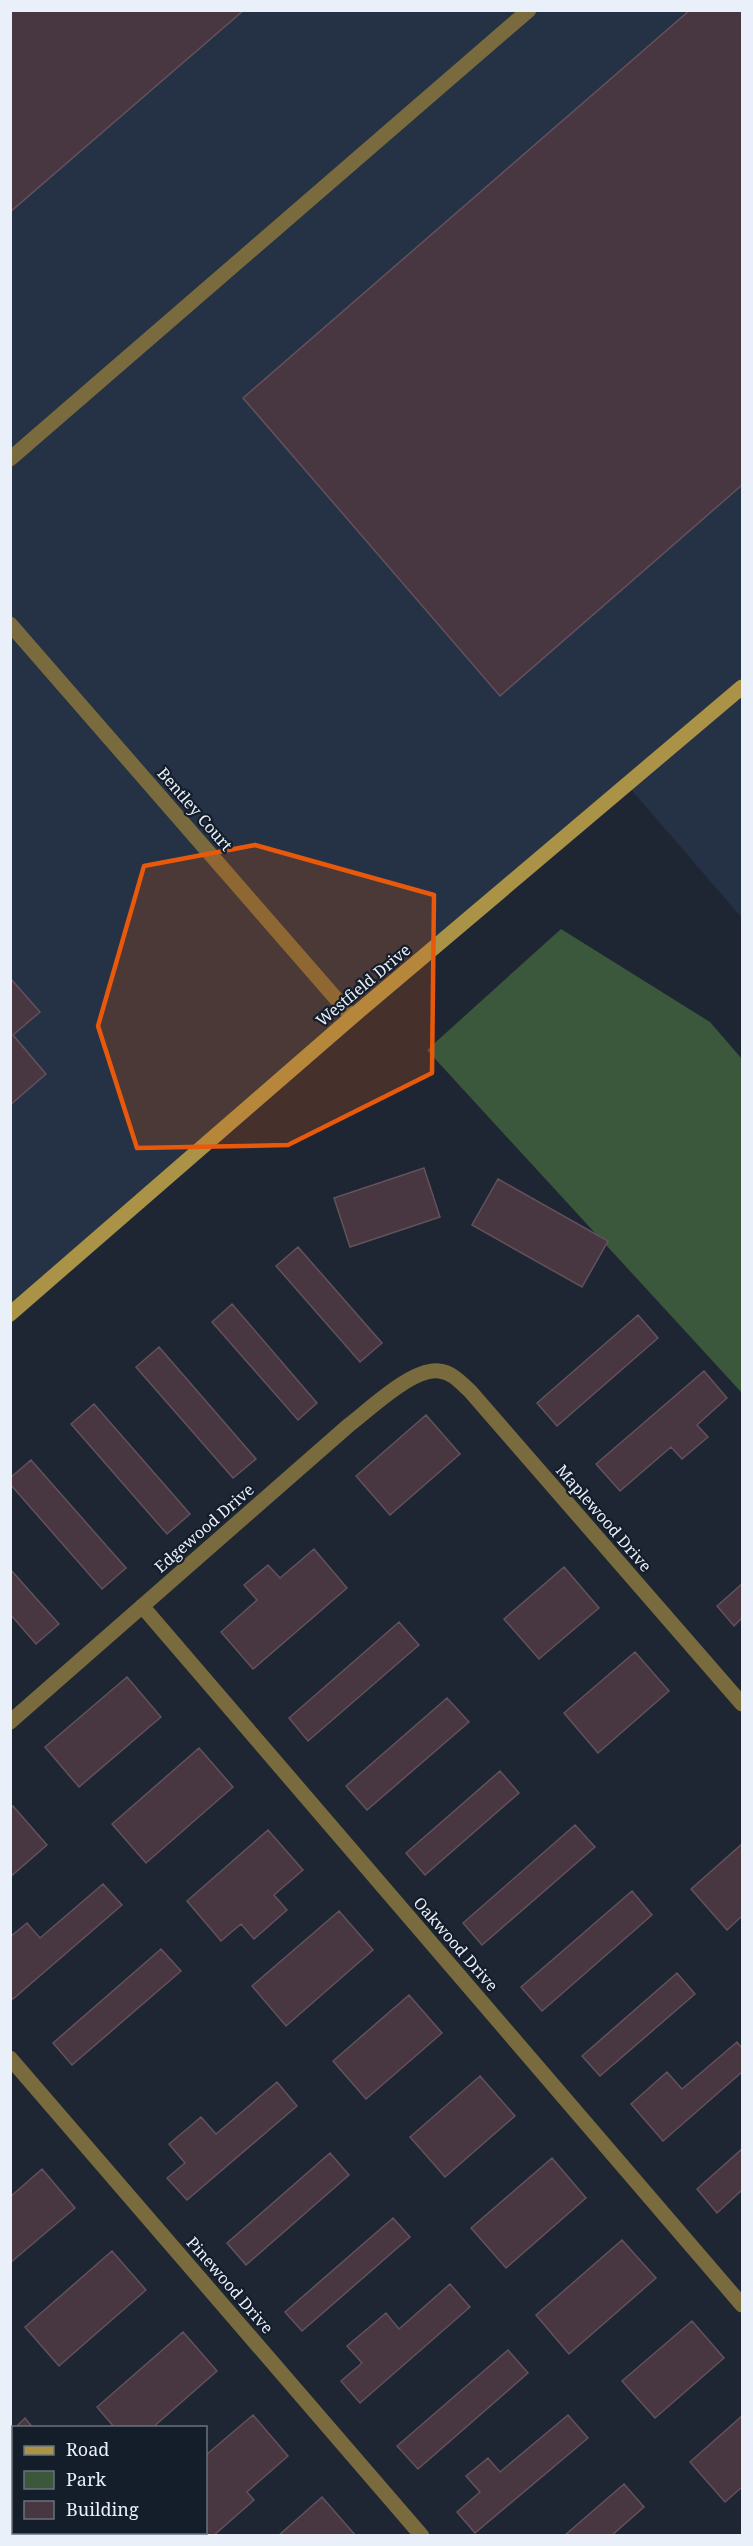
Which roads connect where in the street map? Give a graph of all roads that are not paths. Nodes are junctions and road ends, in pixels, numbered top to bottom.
1 (529, 10) edge
2 (10, 459) edge
3 (10, 624) edge
4 (742, 687) edge
5 (352, 1017) junction
6 (10, 1314) edge
7 (429, 1371) joint
8 (142, 1606) junction
9 (742, 1704) edge
10 (12, 1717) edge
11 (10, 2058) edge
12 (742, 2305) edge
13 (422, 2535) edge

1 - 2 street
3 - 5 street, Bentley Court
4 - 5 street, Westfield Drive
5 - 6 street, Westfield Drive
7 - 8 street, Edgewood Drive
7 - 9 street, Maplewood Drive
8 - 10 street, Edgewood Drive
8 - 12 street, Oakwood Drive
11 - 13 street, Pinewood Drive

